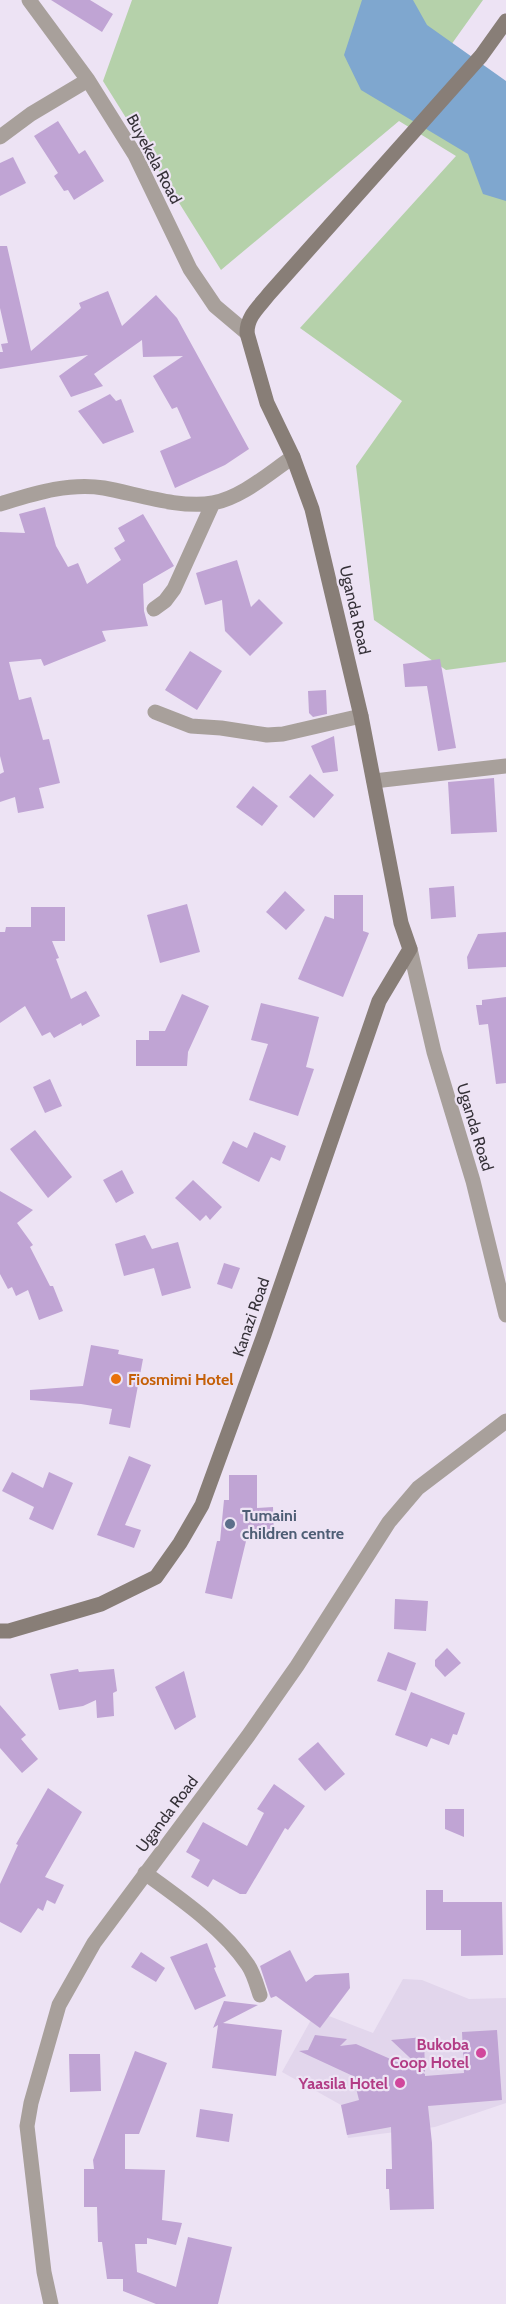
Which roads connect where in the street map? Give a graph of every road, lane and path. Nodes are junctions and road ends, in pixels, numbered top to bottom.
1 (29, 0) edge
2 (506, 21) edge
3 (88, 80) junction
4 (0, 137) edge
5 (247, 333) junction
6 (293, 457) junction
7 (213, 503) junction
8 (0, 504) edge
9 (154, 609) dead end
10 (155, 712) dead end
11 (361, 716) junction
12 (506, 766) edge
13 (374, 781) junction
14 (410, 949) junction
15 (506, 1315) edge
16 (506, 1421) edge
17 (0, 1631) edge
18 (145, 1873) junction
19 (260, 1995) dead end
20 (51, 2304) edge

1 - 3 street, Buyekela Road
2 - 5 main road
3 - 4 street
3 - 5 street, Buyekela Road
5 - 6 main road, Uganda Road
6 - 7 street
6 - 11 main road, Uganda Road
7 - 8 street
7 - 9 street
10 - 11 street
11 - 13 main road, Uganda Road
12 - 13 street
13 - 14 main road, Uganda Road
14 - 15 street, Uganda Road
14 - 17 main road, Kanazi Road
16 - 18 street, Uganda Road
18 - 19 street
18 - 20 street, Uganda Road

